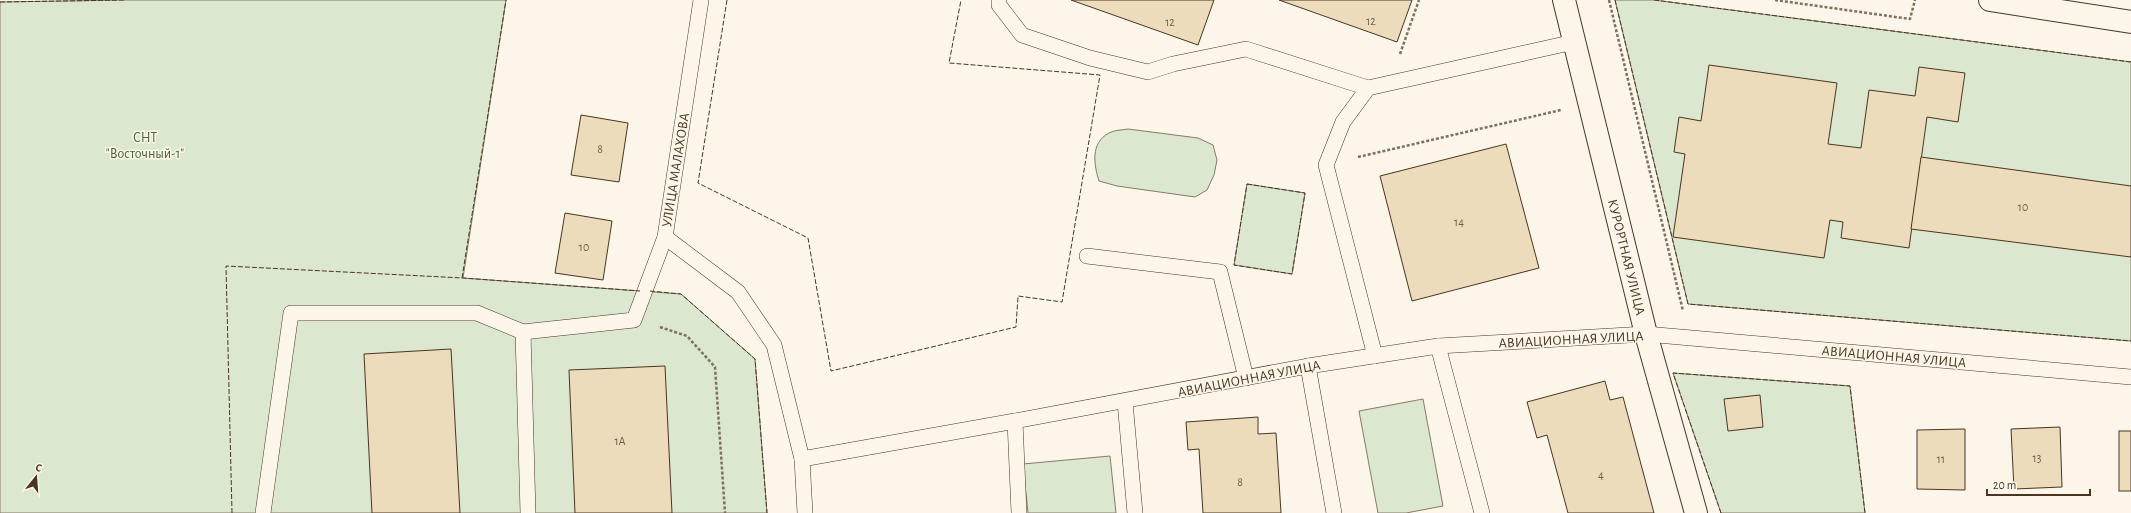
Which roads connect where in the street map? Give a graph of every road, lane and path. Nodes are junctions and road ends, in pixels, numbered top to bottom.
1 (702, 0) edge
2 (999, 0) edge
3 (1419, 0) edge
4 (1564, 0) edge
5 (1609, 0) edge
6 (1775, 0) edge
7 (1915, 0) edge
8 (1990, 0) edge
9 (2131, 22) edge
10 (1574, 42) junction
11 (1390, 83) junction
12 (1368, 88) junction
13 (1589, 104) junction
14 (1326, 165) junction
15 (665, 237) junction
16 (1087, 256) dead end
17 (634, 320) junction
18 (522, 332) junction
19 (1646, 334) junction
20 (1689, 337) junction
21 (1438, 346) junction
22 (1375, 356) junction
23 (1308, 366) junction
24 (2131, 377) edge
25 (1246, 378) junction
26 (1125, 402) junction
27 (1015, 421) junction
28 (802, 458) junction
29 (263, 513) edge
30 (528, 513) edge
31 (725, 513) edge
32 (806, 513) edge
33 (1019, 513) edge
34 (1135, 513) edge
35 (1334, 513) edge
36 (1482, 513) edge
37 (1696, 513) edge

1 - 15 lane, УЛИЦА МАЛАХОВА
2 - 12 lane
3 - 11 path
4 - 10 street, КУРОРТНАЯ УЛИЦА
5 - 20 path
6 - 7 path
8 - 9 street
10 - 11 lane
10 - 13 street, КУРОРТНАЯ УЛИЦА
11 - 12 lane
12 - 14 lane
13 - 14 path
13 - 19 street, КУРОРТНАЯ УЛИЦА
14 - 22 lane
15 - 17 lane
15 - 28 lane, УЛИЦА МАЛАХОВА
16 - 25 lane
17 - 18 lane
17 - 31 path
18 - 29 lane
18 - 30 lane
19 - 20 lane, АВИАЦИОННАЯ УЛИЦА
19 - 21 lane, АВИАЦИОННАЯ УЛИЦА
19 - 37 street, КУРОРТНАЯ УЛИЦА
20 - 24 lane, АВИАЦИОННАЯ УЛИЦА
21 - 22 lane, АВИАЦИОННАЯ УЛИЦА
21 - 36 lane
22 - 23 lane, АВИАЦИОННАЯ УЛИЦА
23 - 25 lane, АВИАЦИОННАЯ УЛИЦА
23 - 35 lane
25 - 26 lane, АВИАЦИОННАЯ УЛИЦА
26 - 27 lane, АВИАЦИОННАЯ УЛИЦА
26 - 34 lane
27 - 28 lane, АВИАЦИОННАЯ УЛИЦА
27 - 33 lane
28 - 32 lane, УЛИЦА МАЛАХОВА

